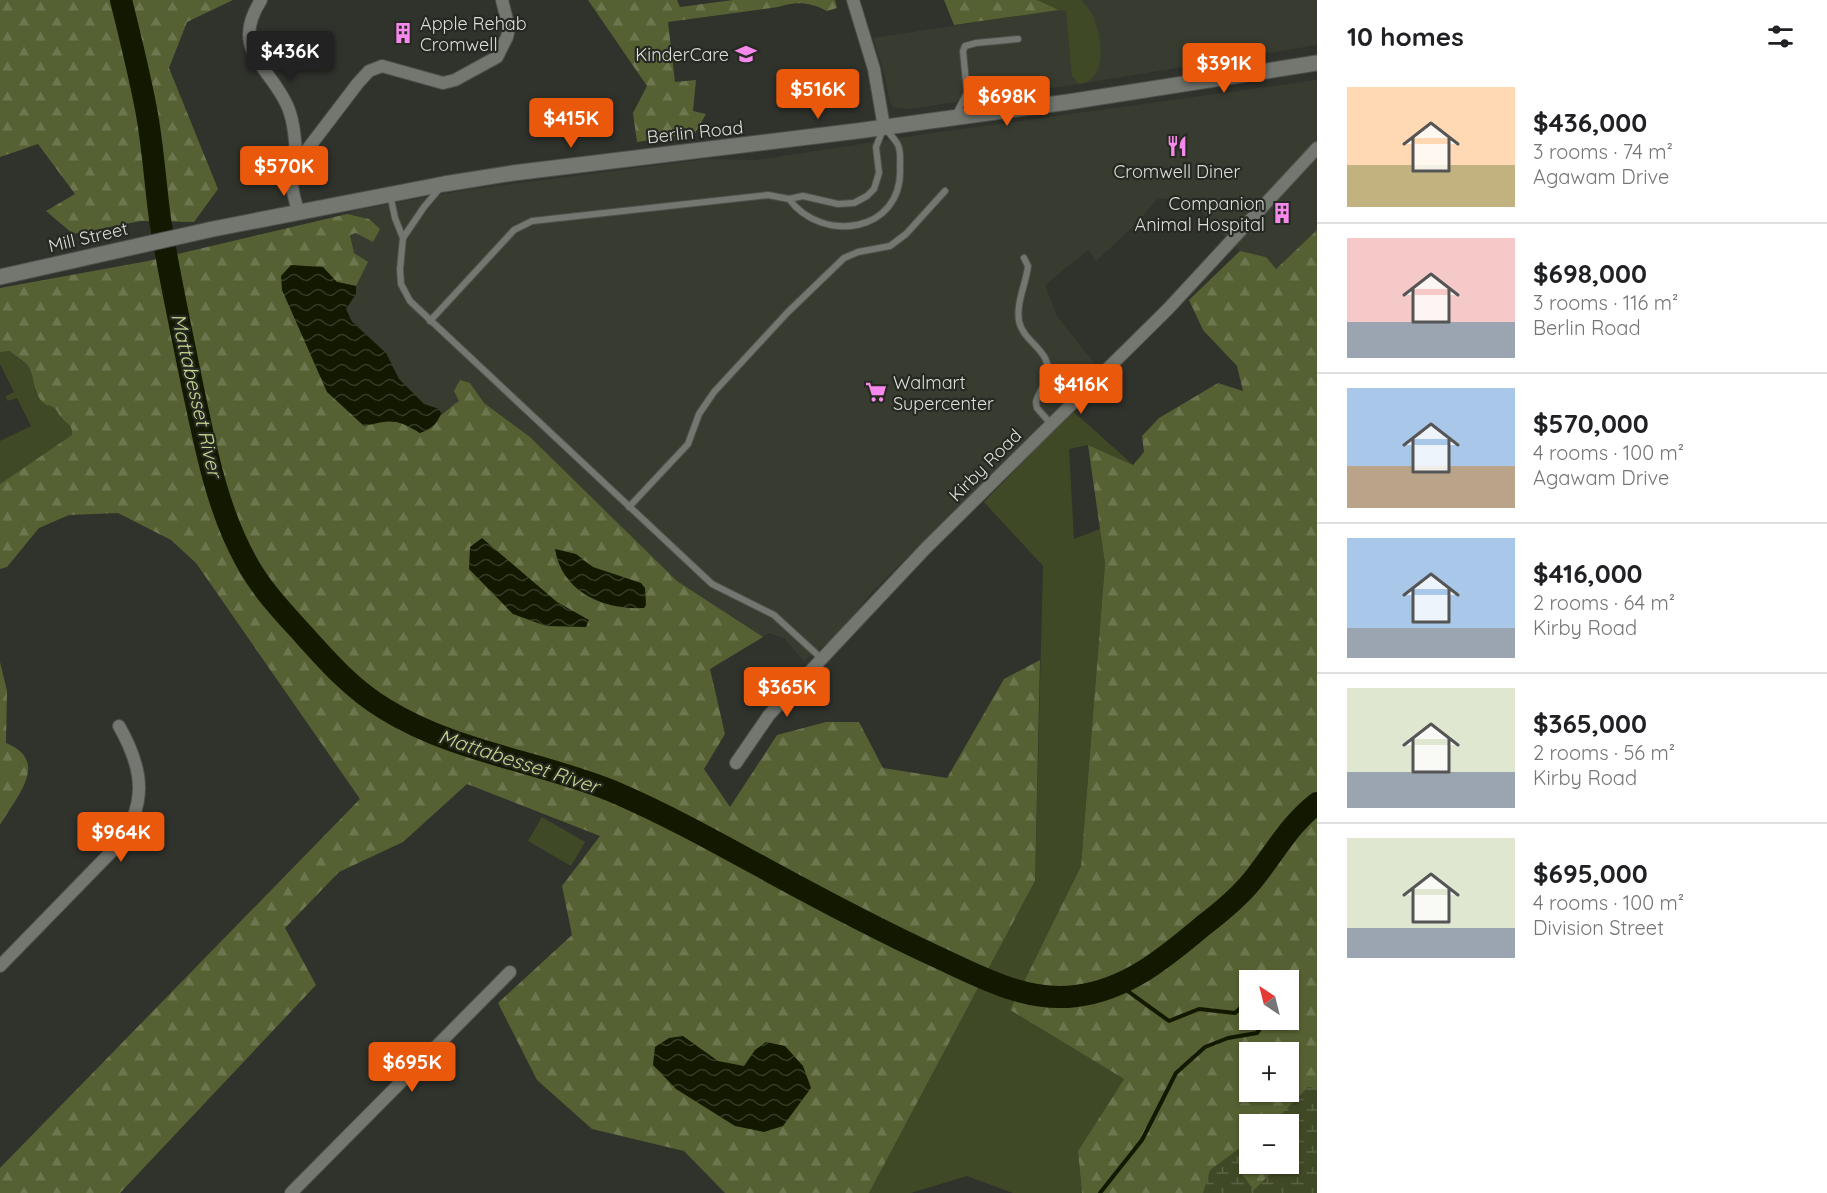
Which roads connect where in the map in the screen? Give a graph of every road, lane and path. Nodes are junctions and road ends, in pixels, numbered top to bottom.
1 (261, 0) edge
2 (502, 0) edge
3 (853, 0) edge
4 (1018, 39) dead end
5 (1317, 63) edge
6 (955, 117) junction
7 (884, 127) junction
8 (1317, 148) edge
9 (297, 163) junction
10 (444, 184) junction
11 (945, 191) dead end
12 (390, 193) junction
13 (789, 199) junction
14 (298, 211) junction
15 (185, 235) joint
16 (403, 238) junction
17 (1024, 258) dead end
18 (0, 277) edge
19 (430, 321) junction
20 (1051, 424) junction
21 (629, 507) junction
22 (822, 659) junction
23 (119, 726) dead end
24 (736, 763) dead end
25 (0, 966) edge
26 (510, 972) dead end
27 (291, 1193) edge

1 - 9 street
2 - 9 street
3 - 7 street
4 - 6 lane
5 - 6 main road, Berlin Road
6 - 7 main road, Berlin Road
7 - 10 main road, Berlin Road
7 - 13 lane
7 - 13 lane
8 - 20 street, Kirby Road
9 - 14 street
10 - 12 main road, Berlin Road
10 - 16 lane
11 - 21 lane
12 - 14 main road, Berlin Road
12 - 16 lane
13 - 19 lane
14 - 15 main road, Berlin Road
15 - 18 main road, Mill Street
16 - 19 lane
17 - 20 lane
19 - 21 lane
20 - 22 street, Kirby Road
21 - 22 lane
22 - 24 street, Kirby Road
23 - 25 street
26 - 27 street

